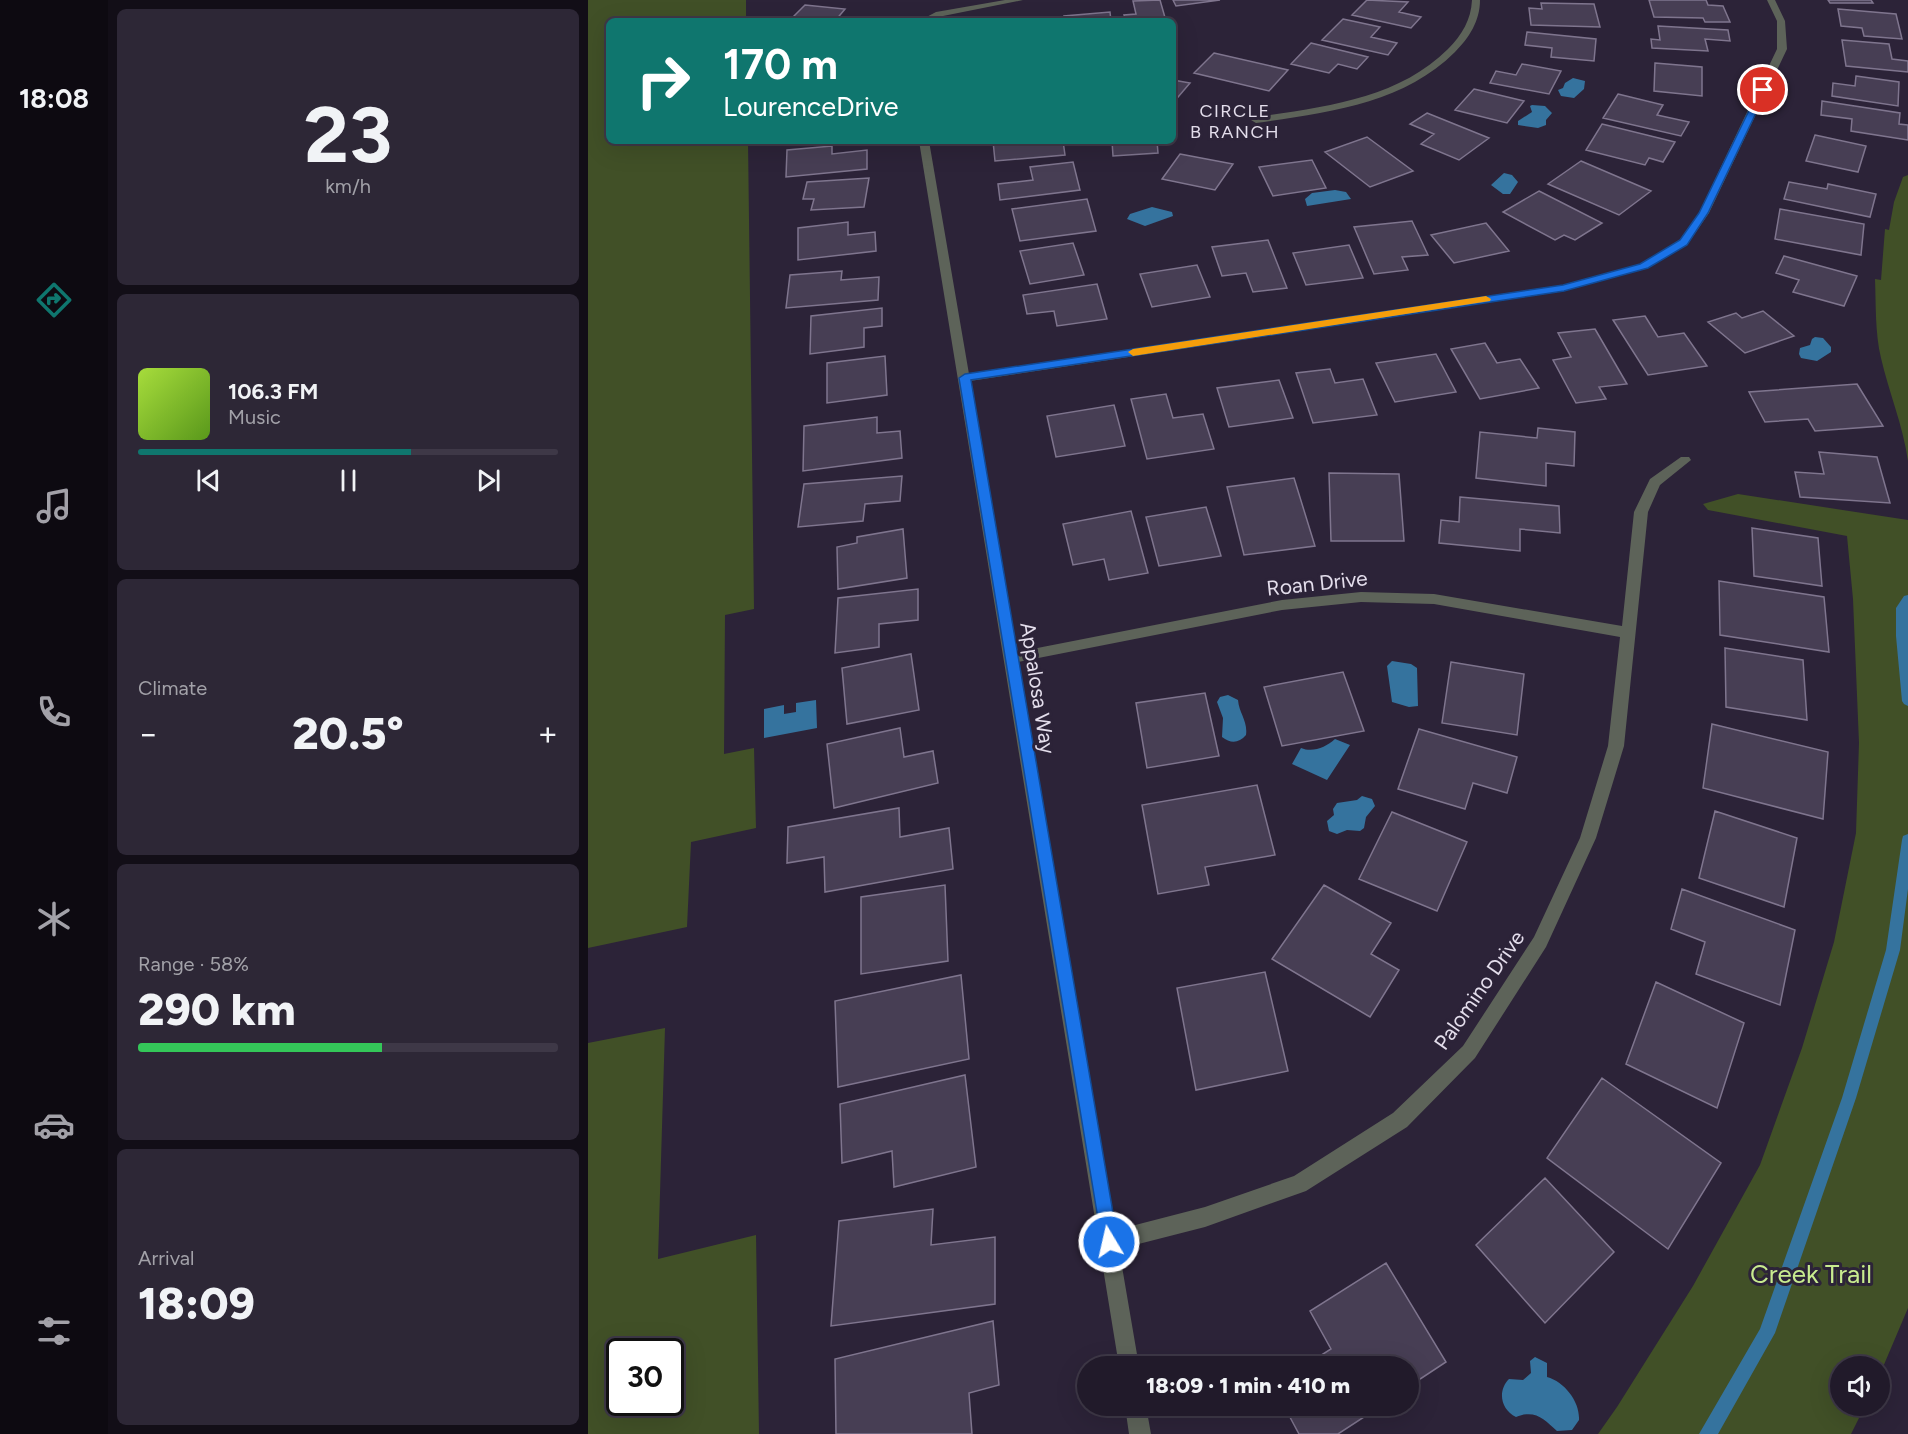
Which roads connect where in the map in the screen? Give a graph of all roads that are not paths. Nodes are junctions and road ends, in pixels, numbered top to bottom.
1 (1019, 0) edge
2 (1476, 0) edge
3 (1771, 0) edge
4 (930, 18) edge
5 (1256, 120) dead end
6 (925, 144) edge
7 (965, 378) junction
8 (1685, 460) dead end
9 (1628, 633) junction
10 (1012, 658) junction
11 (1109, 1242) junction
12 (1127, 1356) edge
13 (1137, 1416) edge
14 (1140, 1434) edge

1 - 4 street
2 - 5 street
3 - 7 street
6 - 7 street, Appalosa Way
7 - 10 street, Appalosa Way
8 - 9 street, Palomino Drive
9 - 10 street, Roan Drive
9 - 11 street, Palomino Drive
10 - 11 street, Appalosa Way
11 - 12 street, Appalosa Way
13 - 14 street

